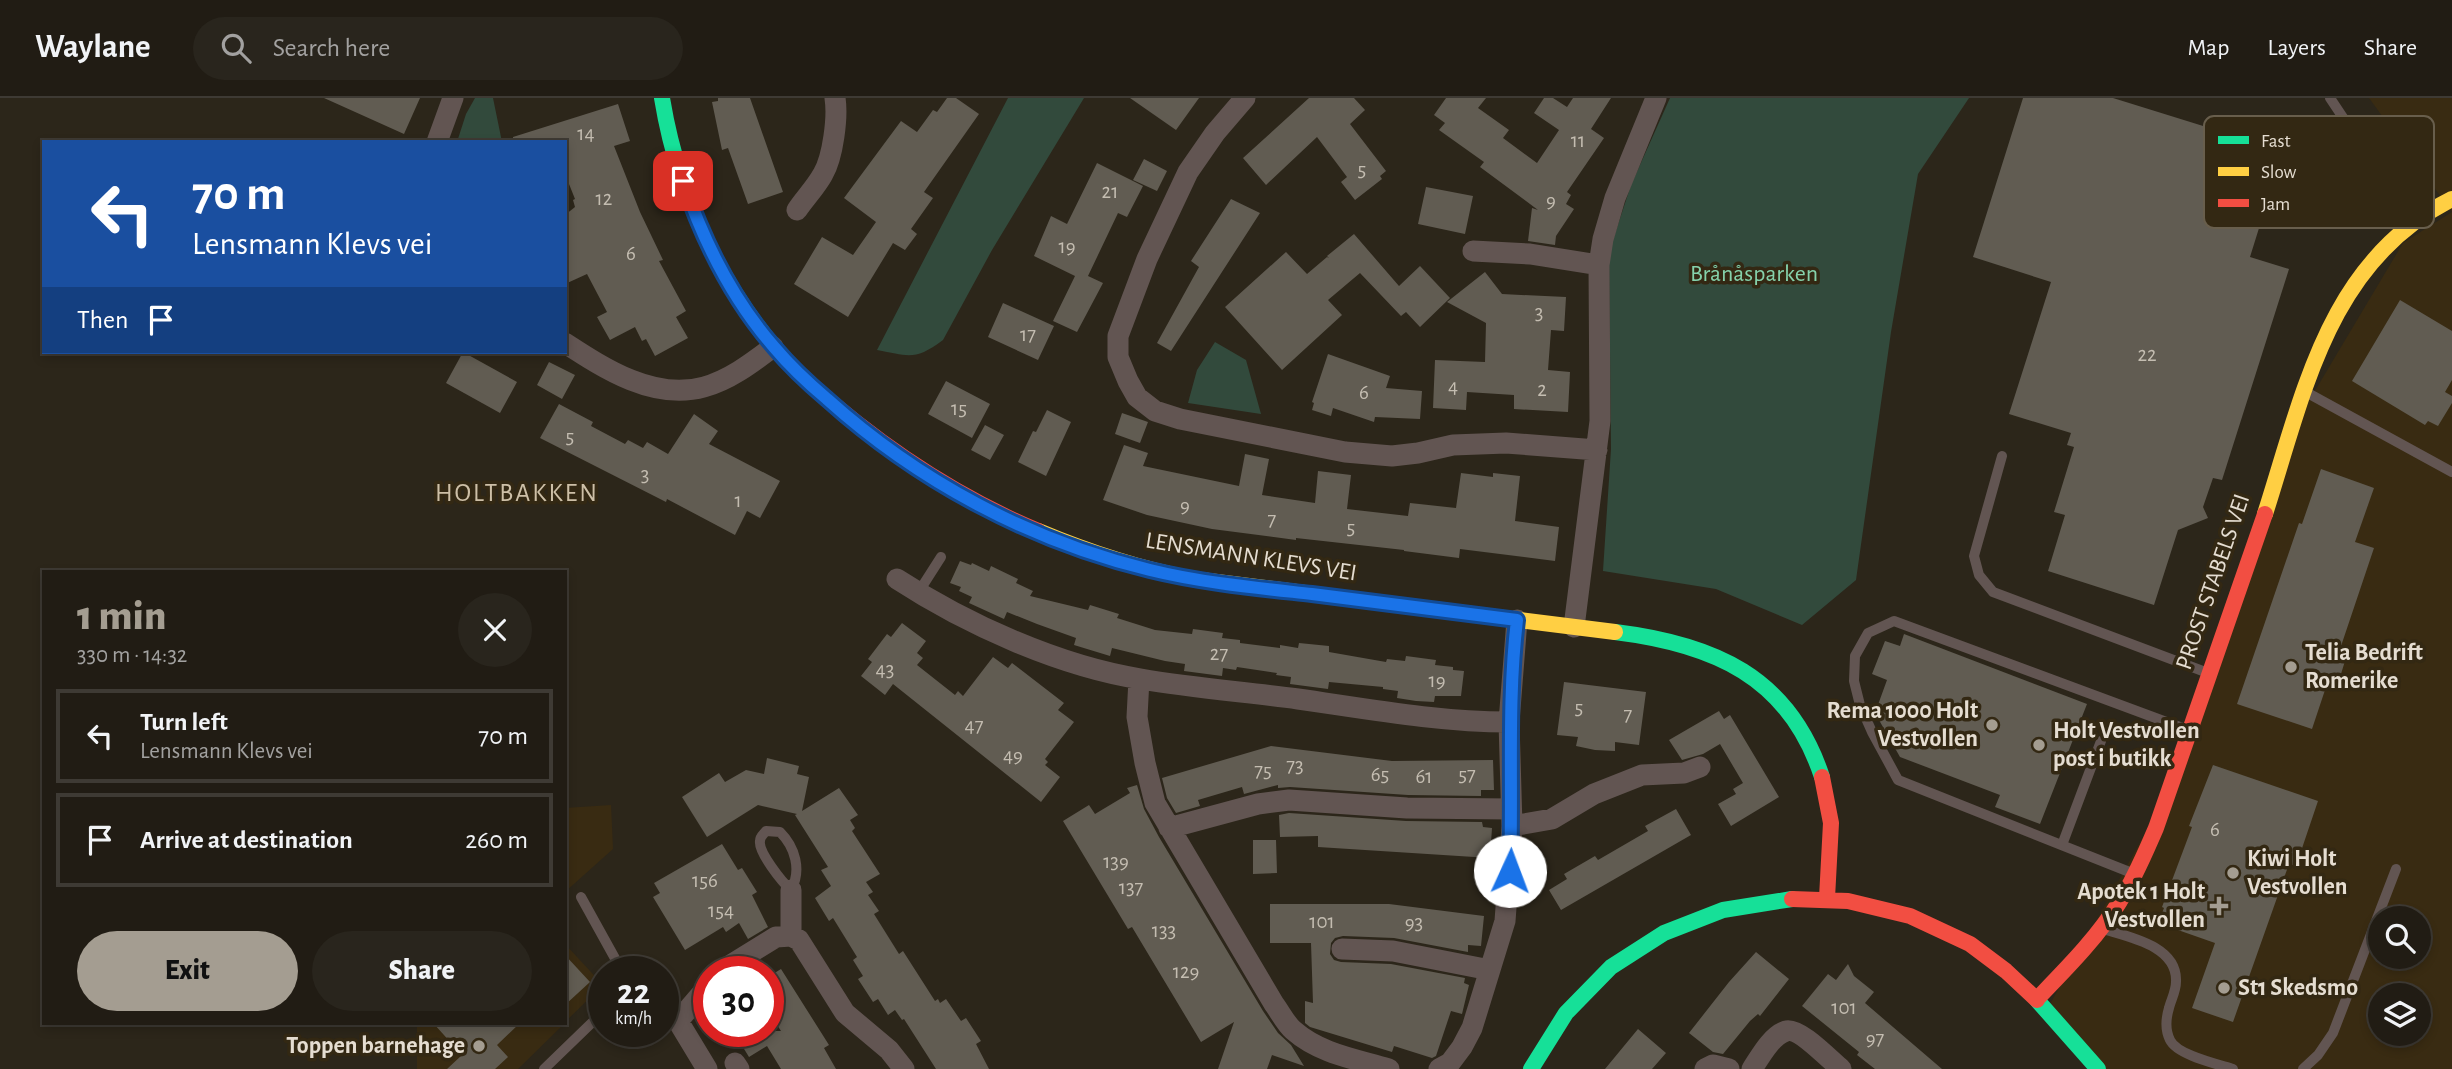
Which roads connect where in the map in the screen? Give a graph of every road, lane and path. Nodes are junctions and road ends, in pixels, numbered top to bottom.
1 (453, 98) edge
2 (662, 98) edge
3 (835, 98) edge
4 (1245, 98) edge
5 (1656, 98) edge
6 (2330, 98) edge
7 (2342, 116) edge
8 (438, 140) edge
9 (2452, 199) edge
10 (2434, 209) edge
11 (797, 210) dead end
12 (2403, 228) edge
13 (1474, 251) dead end
14 (1599, 265) junction
15 (567, 344) edge
16 (773, 347) junction
17 (2304, 390) junction
18 (1597, 450) junction
19 (2002, 456) dead end
20 (2452, 472) edge
21 (941, 558) dead end
22 (897, 579) dead end
23 (918, 593) junction
24 (1517, 620) junction
25 (1574, 627) junction
26 (2209, 673) junction
27 (1139, 679) junction
28 (1509, 722) junction
29 (2188, 730) junction
30 (2101, 741) dead end
31 (1700, 768) dead end
32 (1511, 817) junction
33 (1169, 828) junction
34 (2062, 845) junction
35 (2396, 869) dead end
36 (2134, 874) junction
37 (791, 890) junction
38 (581, 897) dead end
39 (1827, 898) junction
40 (2101, 928) junction
41 (791, 936) junction
42 (1342, 949) dead end
43 (614, 956) edge
44 (746, 956) edge
45 (1490, 970) junction
46 (693, 998) edge
47 (2037, 999) junction
48 (679, 1009) edge
49 (588, 1026) edge
50 (679, 1029) edge
51 (1327, 1061) edge
52 (544, 1069) edge
53 (707, 1069) edge
54 (904, 1069) edge
55 (1390, 1069) edge
56 (1439, 1069) edge
57 (1531, 1069) edge
58 (1705, 1069) edge
59 (1729, 1069) edge
60 (1752, 1069) edge
61 (1841, 1069) edge
62 (2098, 1069) edge
63 (2232, 1069) edge
64 (2303, 1069) edge

1 - 8 street
2 - 16 street, LENSMANN KLEVS VEI
3 - 11 street
4 - 18 street
5 - 14 street
6 - 7 lane
9 - 10 street, PROST STABELS VEI
12 - 17 street, PROST STABELS VEI
13 - 14 street
14 - 18 street
15 - 16 street
16 - 24 street, LENSMANN KLEVS VEI
17 - 20 lane
17 - 26 street, PROST STABELS VEI
18 - 25 street
19 - 26 lane
21 - 23 lane
22 - 23 street
23 - 27 street
24 - 25 street, LENSMANN KLEVS VEI
24 - 28 street
25 - 39 street, LENSMANN KLEVS VEI
26 - 29 street, PROST STABELS VEI
27 - 28 street
27 - 33 street
28 - 32 street
29 - 34 lane
29 - 36 street, PROST STABELS VEI
30 - 34 lane
31 - 32 street
32 - 33 street
32 - 45 street
33 - 51 street
34 - 36 lane
35 - 64 lane
36 - 40 street, PROST STABELS VEI
37 - 37 lane
37 - 41 street
38 - 43 lane
39 - 47 street
39 - 57 street
40 - 47 street, PROST STABELS VEI
40 - 63 lane
41 - 44 street
41 - 54 street
42 - 45 street
45 - 56 street
46 - 48 street
47 - 62 street
49 - 52 lane
50 - 53 street
51 - 55 street
58 - 59 street
60 - 61 street

